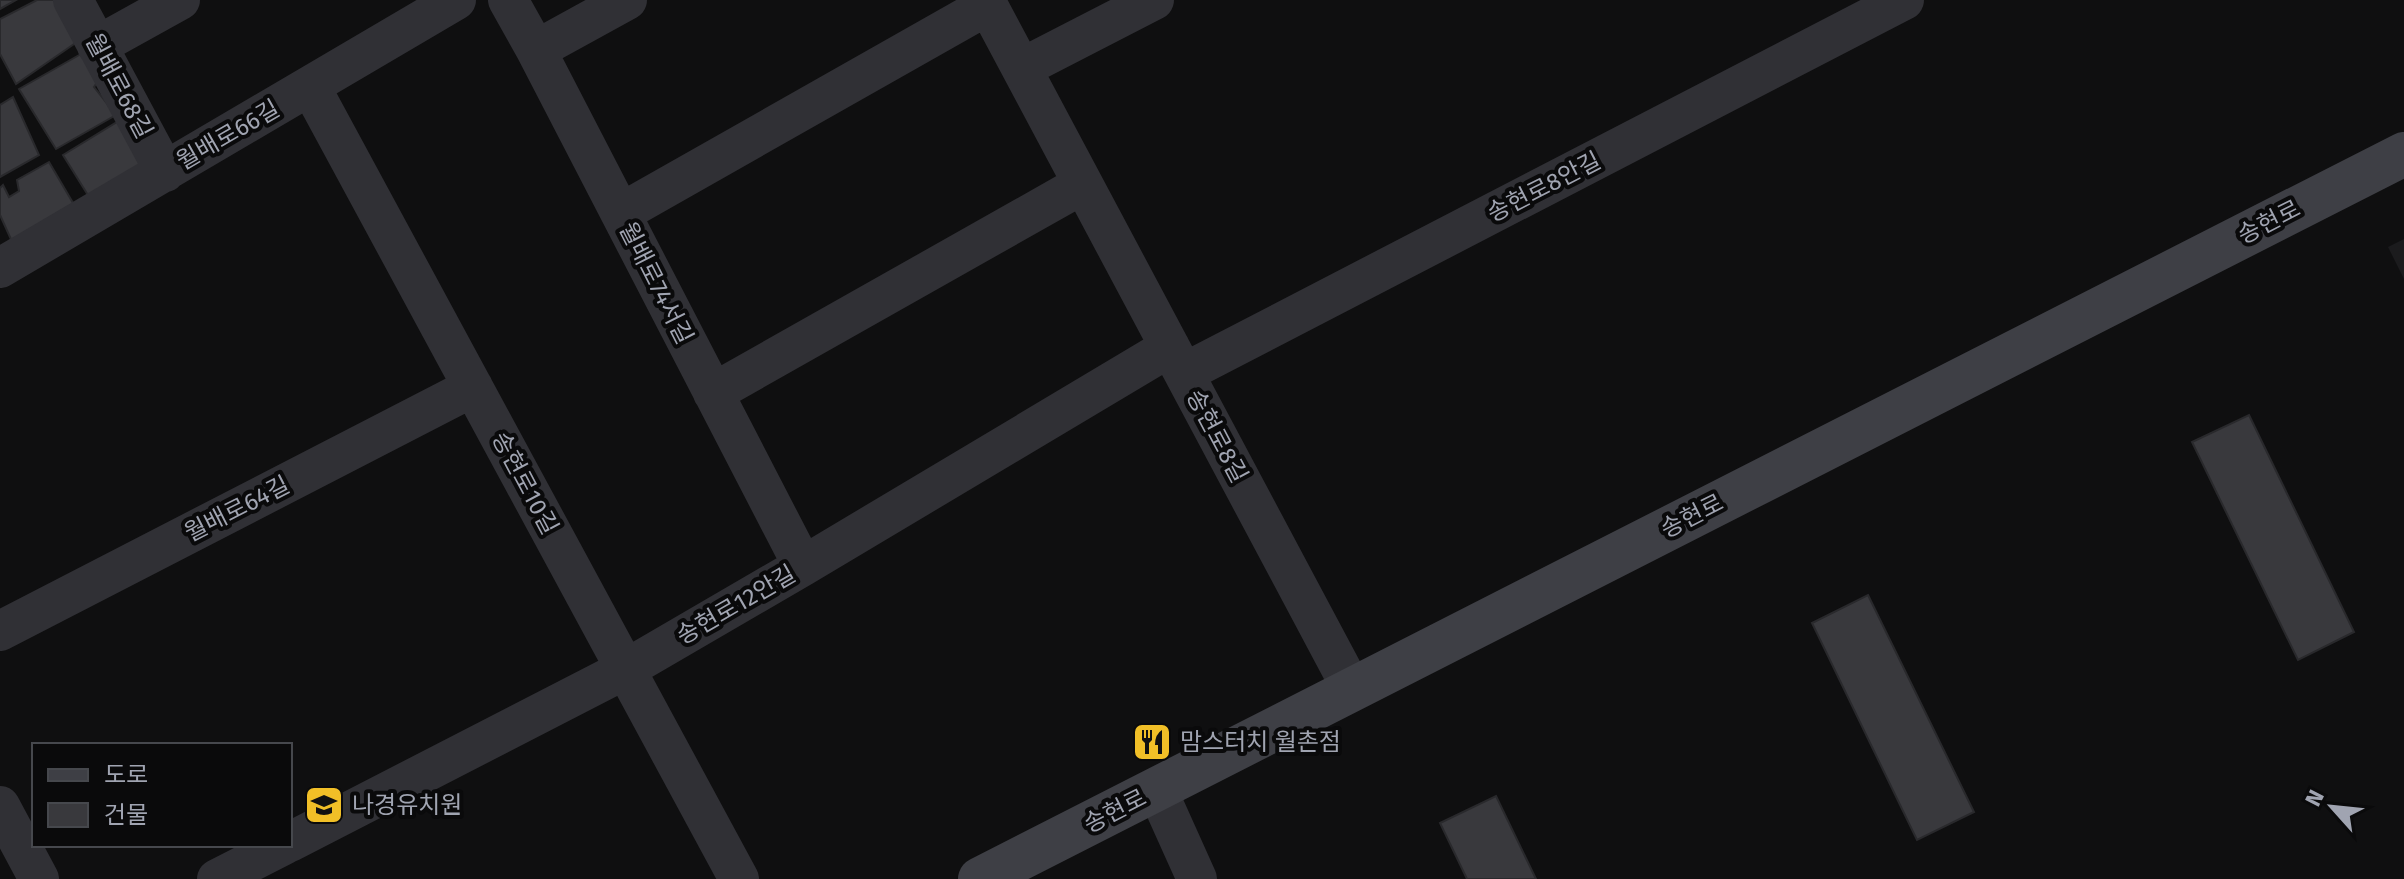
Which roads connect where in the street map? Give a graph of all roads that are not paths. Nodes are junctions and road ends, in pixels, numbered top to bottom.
1 (73, 0) edge
2 (180, 0) edge
3 (456, 0) edge
4 (508, 0) edge
5 (627, 0) edge
6 (1154, 0) edge
7 (1904, 0) edge
8 (986, 2) edge
9 (97, 46) junction
10 (536, 50) junction
11 (1022, 68) junction
12 (310, 86) junction
13 (2404, 154) edge
14 (165, 172) junction
15 (1083, 184) junction
16 (621, 213) junction
17 (2, 264) edge
18 (1177, 360) junction
19 (473, 387) junction
20 (713, 393) junction
21 (803, 566) junction
22 (0, 631) edge
23 (626, 669) junction
24 (1352, 689) junction
25 (1157, 790) junction
26 (0, 806) edge
27 (292, 841) edge
28 (280, 847) edge
29 (39, 879) edge
30 (217, 879) edge
31 (739, 879) edge
32 (980, 879) edge
33 (1197, 879) edge

1 - 9 street, 월배로68길
2 - 9 street
3 - 12 street, 월배로66길
4 - 10 street, 월배로74서길
5 - 10 street
6 - 11 street
7 - 18 street, 송현로8안길
8 - 11 street, 송현로8길
8 - 16 street, 송현로8길
9 - 14 street, 월배로68길
10 - 16 street, 월배로74서길
11 - 15 street, 송현로8길
12 - 14 street, 월배로66길
12 - 19 street, 송현로10길
13 - 24 main road, 송현로
14 - 17 street, 월배로66길
15 - 18 street, 송현로8길
15 - 20 street
16 - 20 street, 월배로74서길
18 - 21 street, 송현로12안길
18 - 24 street, 송현로8길
19 - 22 street, 월배로64길
19 - 23 street, 송현로10길
20 - 21 street, 월배로74서길
21 - 23 street, 송현로12안길
23 - 27 street, 송현로12안길
23 - 31 street, 송현로10길
24 - 25 main road, 송현로
25 - 32 main road, 송현로
25 - 33 street
26 - 29 street
28 - 30 street

